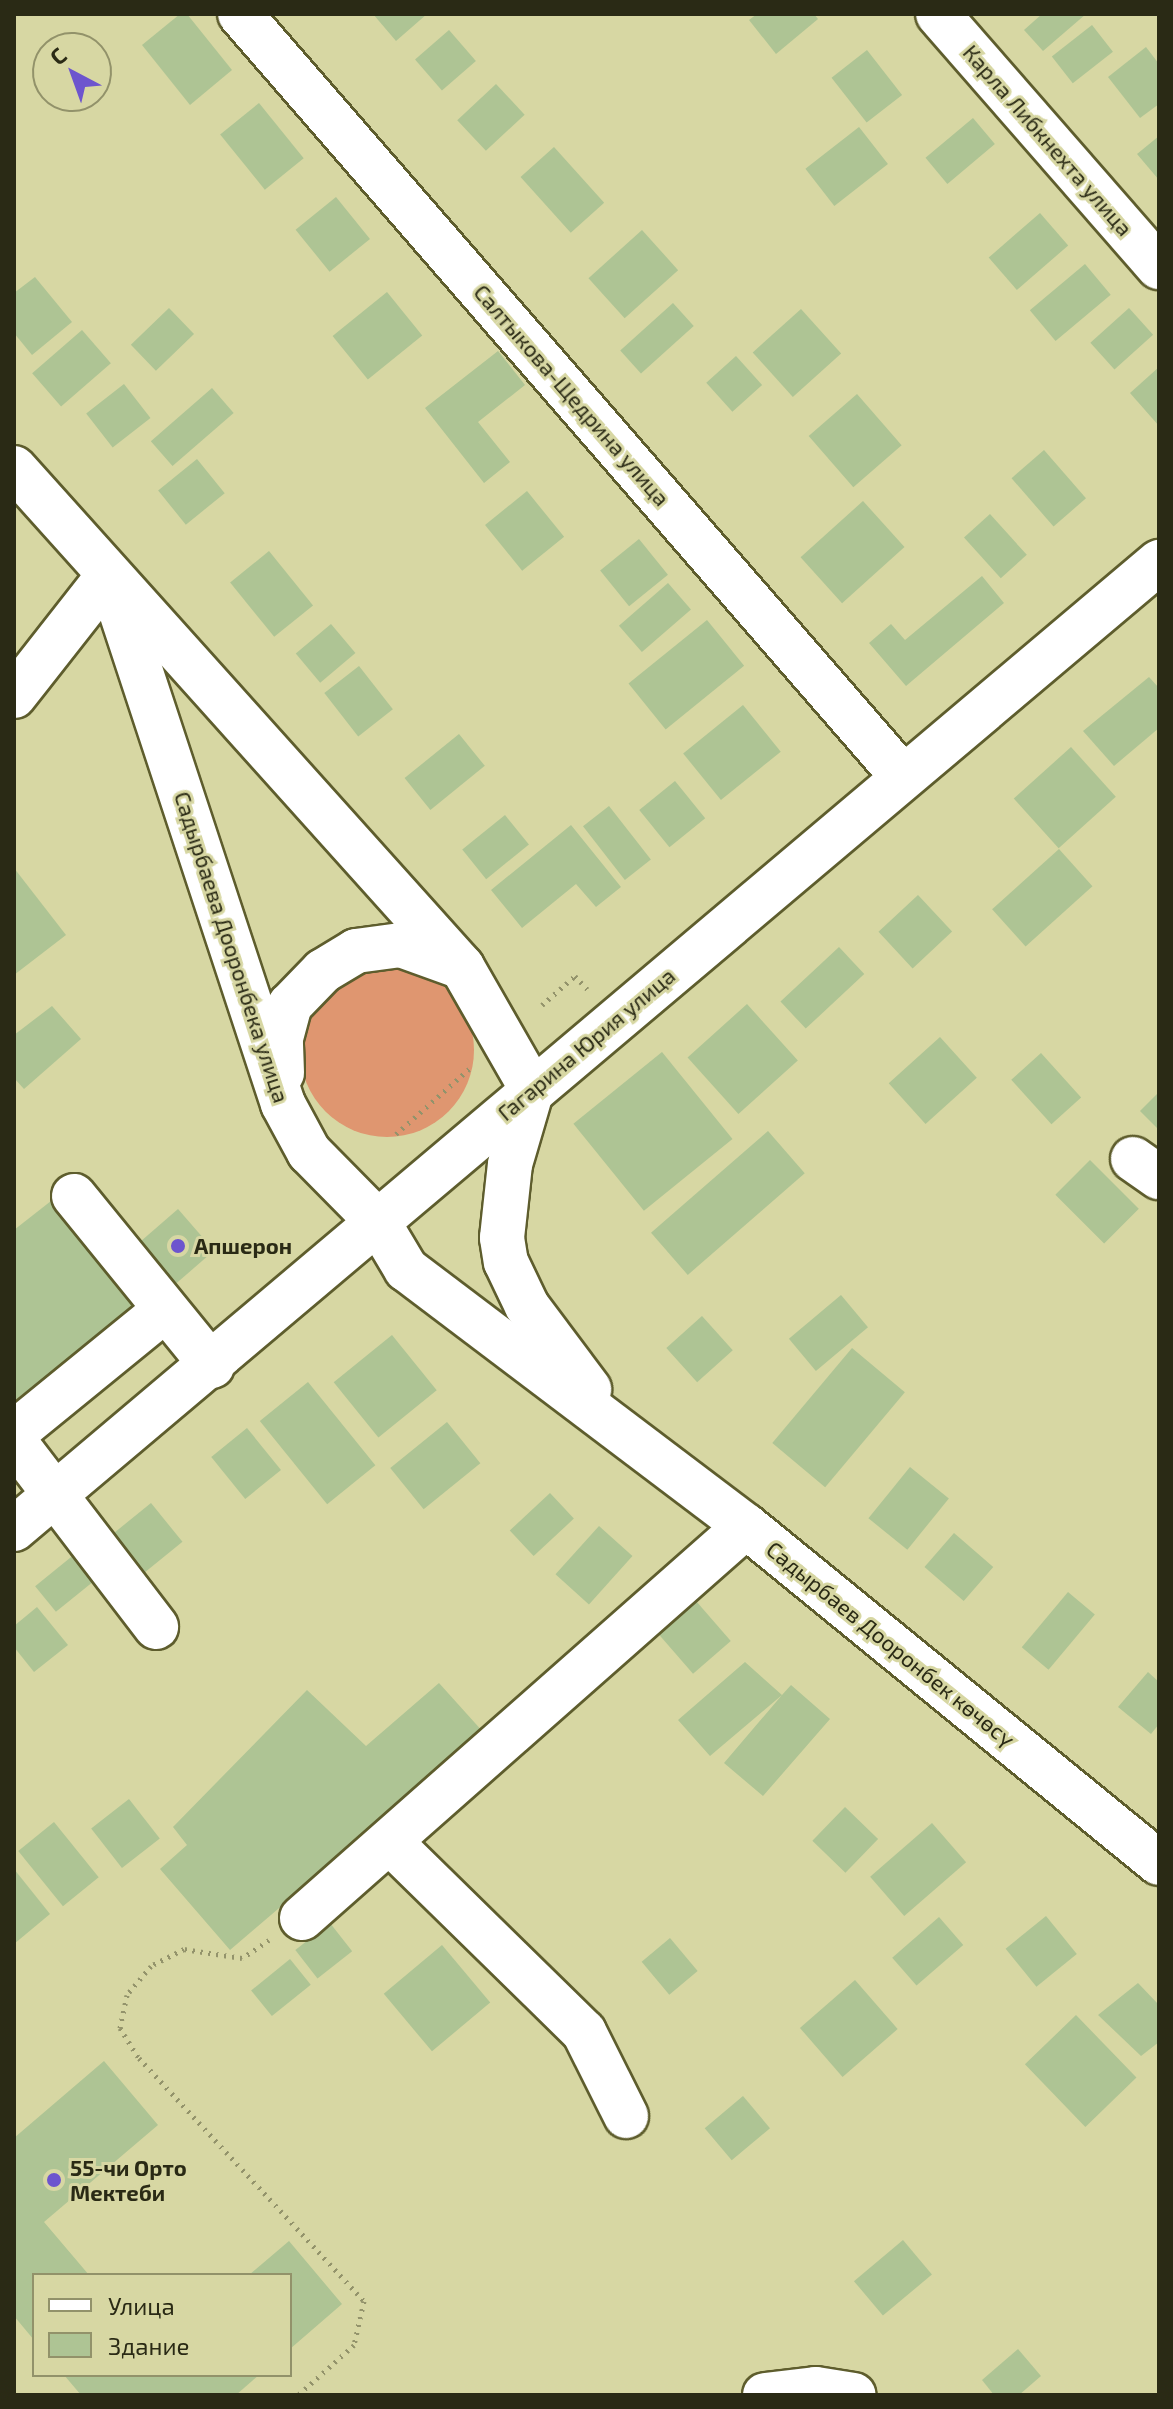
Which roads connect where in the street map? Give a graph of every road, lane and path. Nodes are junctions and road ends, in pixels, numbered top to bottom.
1 (240, 14) edge
2 (938, 14) edge
3 (1159, 267) edge
4 (14, 468) edge
5 (1159, 562) edge
6 (109, 575) junction
7 (14, 696) edge
8 (903, 777) junction
9 (462, 967) junction
10 (587, 989) dead end
11 (542, 1005) dead end
12 (469, 1069) dead end
13 (532, 1089) junction
14 (283, 1104) junction
15 (396, 1134) dead end
16 (74, 1196) dead end
17 (378, 1222) junction
18 (165, 1310) junction
19 (212, 1366) junction
20 (619, 1429) junction
21 (14, 1433) edge
22 (14, 1441) edge
23 (56, 1496) junction
24 (746, 1526) junction
25 (14, 1529) edge
26 (156, 1627) dead end
27 (391, 1843) junction
28 (1159, 1863) edge
29 (302, 1918) joint
30 (626, 2116) dead end
31 (298, 2395) edge
32 (765, 2395) edge
33 (854, 2395) edge

1 - 8 main road, Салтыкова-Щедрина улица
2 - 3 main road, Карла Либкнехта улица
4 - 6 main road, Садырбаева Дооронбека улица
5 - 8 main road, Гагарина Юрия улица
6 - 7 main road
6 - 9 main road, Садырбаева Дооронбека улица
6 - 14 main road, Садырбаева Дооронбека улица
8 - 13 main road, Гагарина Юрия улица
9 - 13 main road, Садырбаева Дооронбека улица
9 - 14 main road
10 - 11 path
12 - 15 path
13 - 17 main road, Гагарина Юрия улица
13 - 20 main road
14 - 17 main road, Садырбаева Дооронбека улица
16 - 18 main road
17 - 19 main road, Гагарина Юрия улица
17 - 20 main road, Садырбаева Дооронбека улица
18 - 19 main road
18 - 21 main road
19 - 23 main road, Гагарина Юрия улица
20 - 24 main road, Садырбаев Дооронбек көчөсү
22 - 23 main road
23 - 25 main road, Гагарина Юрия улица
23 - 26 main road
24 - 27 main road
24 - 28 main road, Садырбаев Дооронбек көчөсү
27 - 29 main road
27 - 30 main road
29 - 31 path
32 - 33 main road

